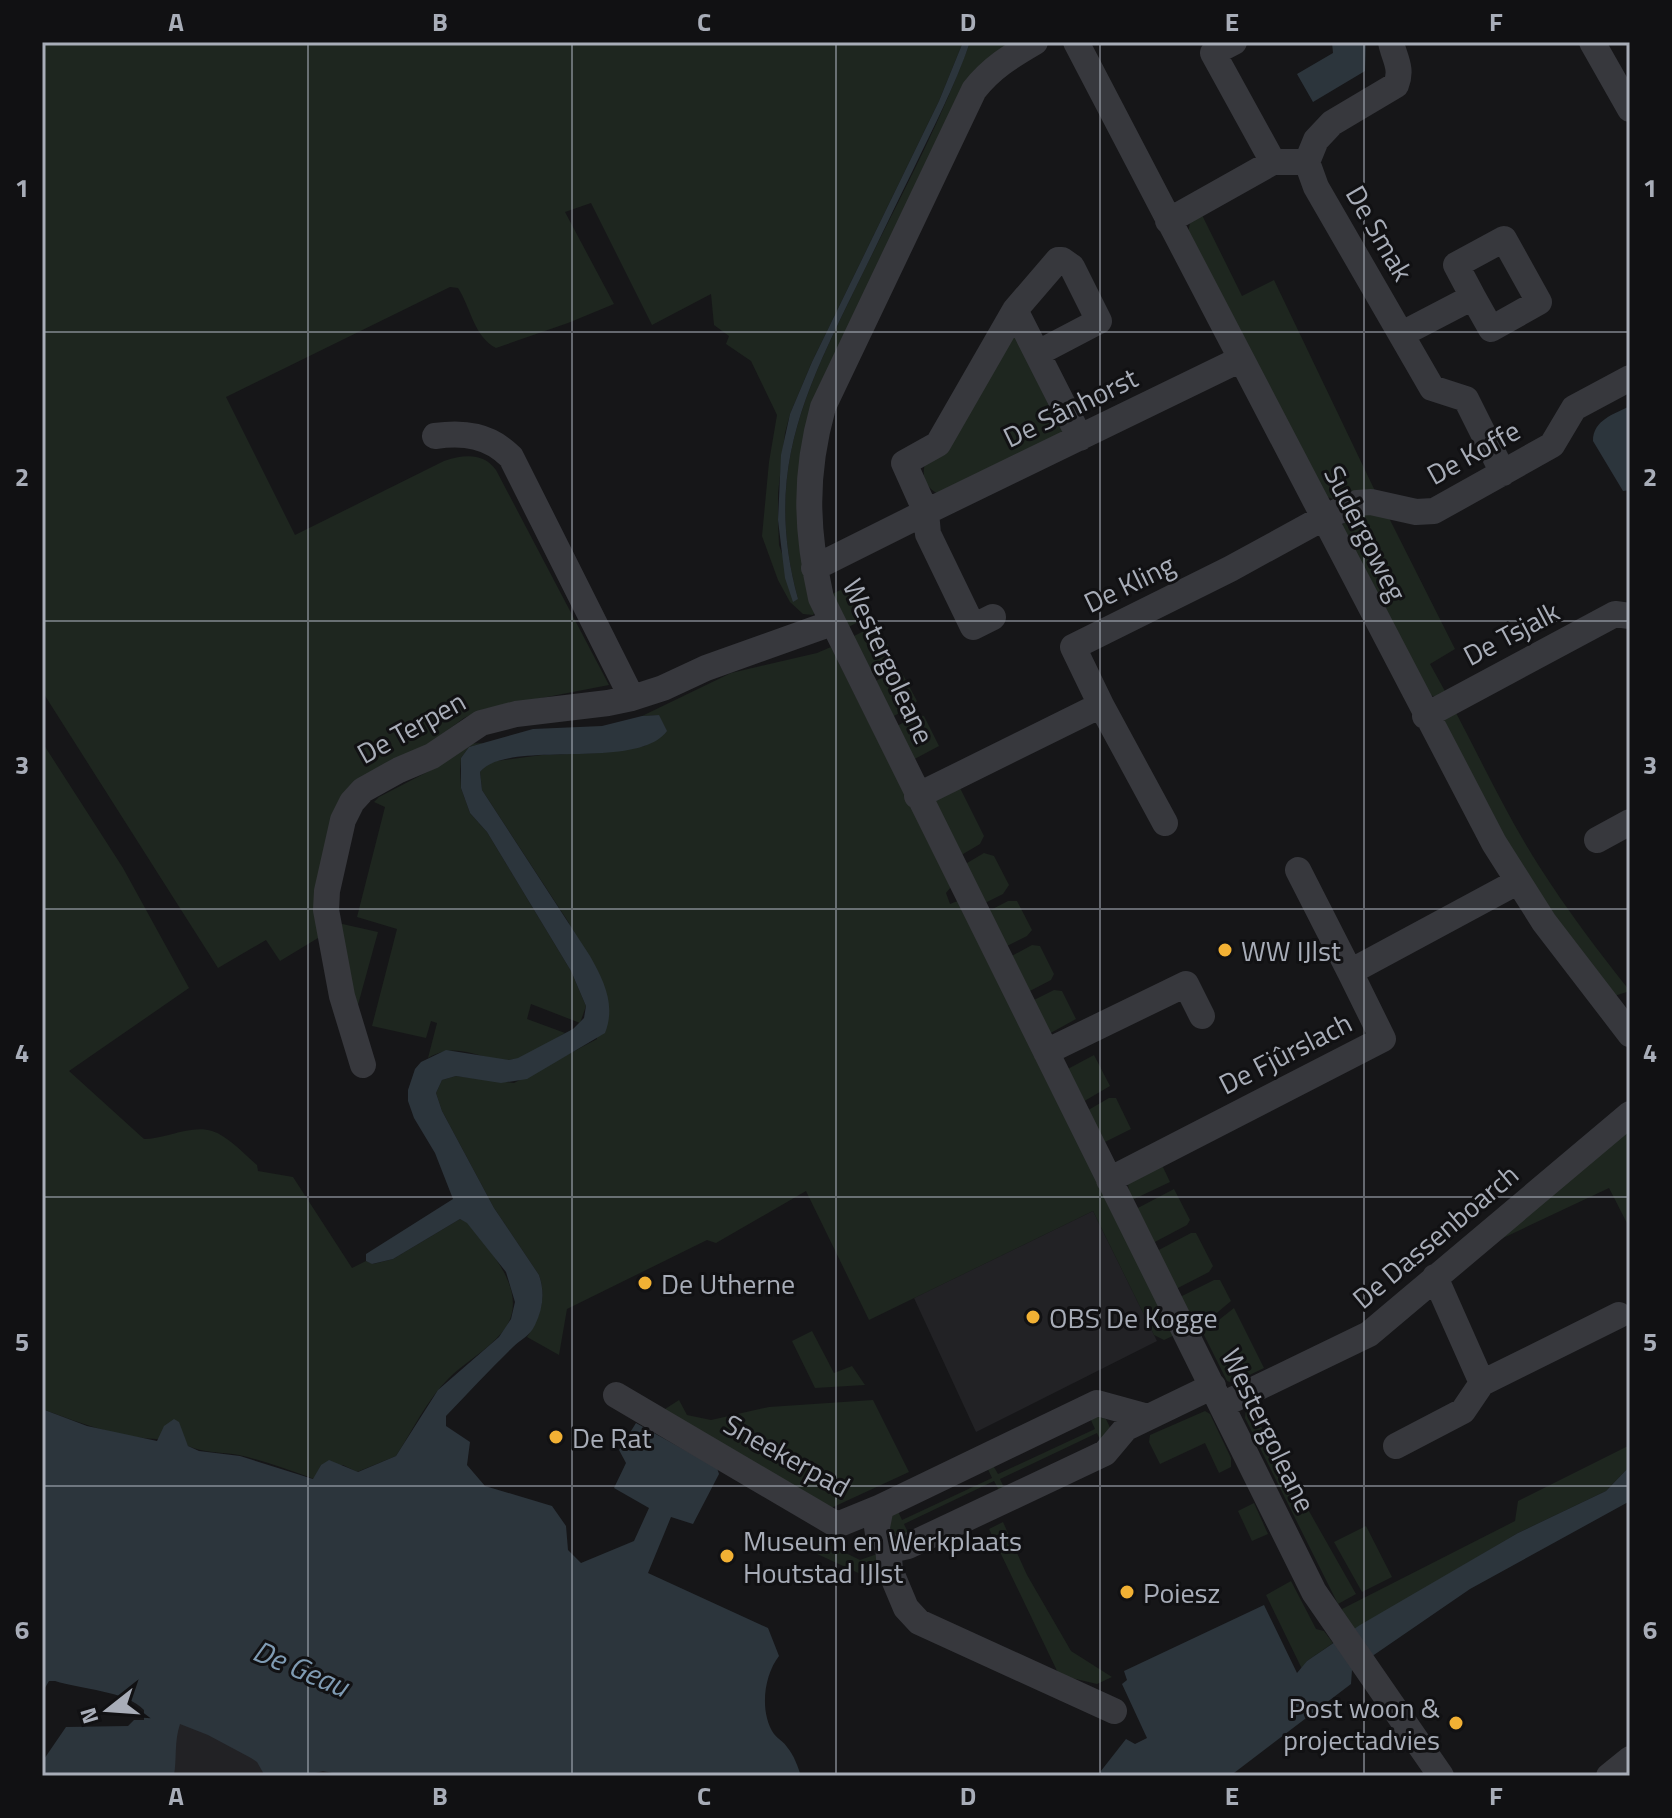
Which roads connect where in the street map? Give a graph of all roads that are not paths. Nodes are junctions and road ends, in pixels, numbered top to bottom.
1 (1035, 42) edge
2 (1076, 42) edge
3 (1234, 42) edge
4 (1391, 42) edge
5 (1592, 42) edge
6 (1630, 109) edge
7 (1273, 162) junction
8 (1307, 162) junction
9 (1168, 221) junction
10 (1473, 297) dead end
11 (1015, 310) junction
12 (1402, 334) junction
13 (1038, 353) junction
14 (1241, 359) junction
15 (1630, 378) edge
16 (435, 436) dead end
17 (1080, 438) junction
18 (1503, 473) junction
19 (926, 512) junction
20 (1323, 518) junction
21 (814, 568) junction
22 (1630, 616) edge
23 (993, 617) dead end
24 (832, 623) junction
25 (632, 698) junction
26 (1101, 705) junction
27 (1425, 716) junction
28 (917, 796) junction
29 (1630, 822) edge
30 (1165, 823) dead end
31 (1597, 840) dead end
32 (1298, 870) dead end
33 (1517, 882) junction
34 (1350, 972) junction
35 (1202, 1016) dead end
36 (1624, 1018) edge
37 (1046, 1052) junction
38 (363, 1065) dead end
39 (1630, 1114) edge
40 (1109, 1180) junction
41 (1435, 1277) junction
42 (1619, 1315) dead end
43 (1482, 1383) junction
44 (616, 1395) dead end
45 (1217, 1395) junction
46 (1148, 1417) junction
47 (1396, 1446) dead end
48 (881, 1507) junction
49 (888, 1546) junction
50 (1114, 1711) dead end
51 (1630, 1759) edge
52 (1441, 1776) edge
53 (1609, 1776) edge

1 - 21 street, Westergoleane
2 - 9 street, Sudergoweg
3 - 7 street
4 - 8 street
5 - 6 street
7 - 8 street
7 - 9 street
8 - 12 street, De Smak
9 - 14 street, Sudergoweg
10 - 12 street
11 - 13 street
11 - 13 street
11 - 19 street
12 - 18 street, De Smak
13 - 17 street
14 - 17 street, De Sânhorst
14 - 20 street, Sudergoweg
15 - 18 street, De Koffe
16 - 25 street
17 - 19 street, De Sânhorst
18 - 20 street, De Koffe
19 - 21 street, De Sânhorst
19 - 23 street
20 - 26 street, De Kling
20 - 27 street, Sudergoweg
21 - 24 street, Westergoleane
22 - 27 street, De Tsjalk
24 - 25 street, De Terpen
24 - 28 street, Westergoleane
25 - 38 street, De Terpen
26 - 28 street
26 - 30 street
27 - 33 street, Sudergoweg
28 - 37 street, Westergoleane
29 - 31 street
32 - 34 street
33 - 34 street, De Fjûrslach
33 - 36 street, Sudergoweg
34 - 40 street, De Fjûrslach
35 - 37 street
37 - 40 street, Westergoleane
39 - 41 street, De Dassenboarch
40 - 45 street, Westergoleane
41 - 43 street
41 - 45 street, De Dassenboarch
42 - 43 street
43 - 47 street
44 - 48 street, Sneekerpad
45 - 46 street, De Dassenboarch
45 - 52 street, Westergoleane
46 - 48 street
46 - 49 street, De Dassenboarch
48 - 49 street, Sneekerpad
49 - 50 street, Sneekerpad
51 - 53 street

